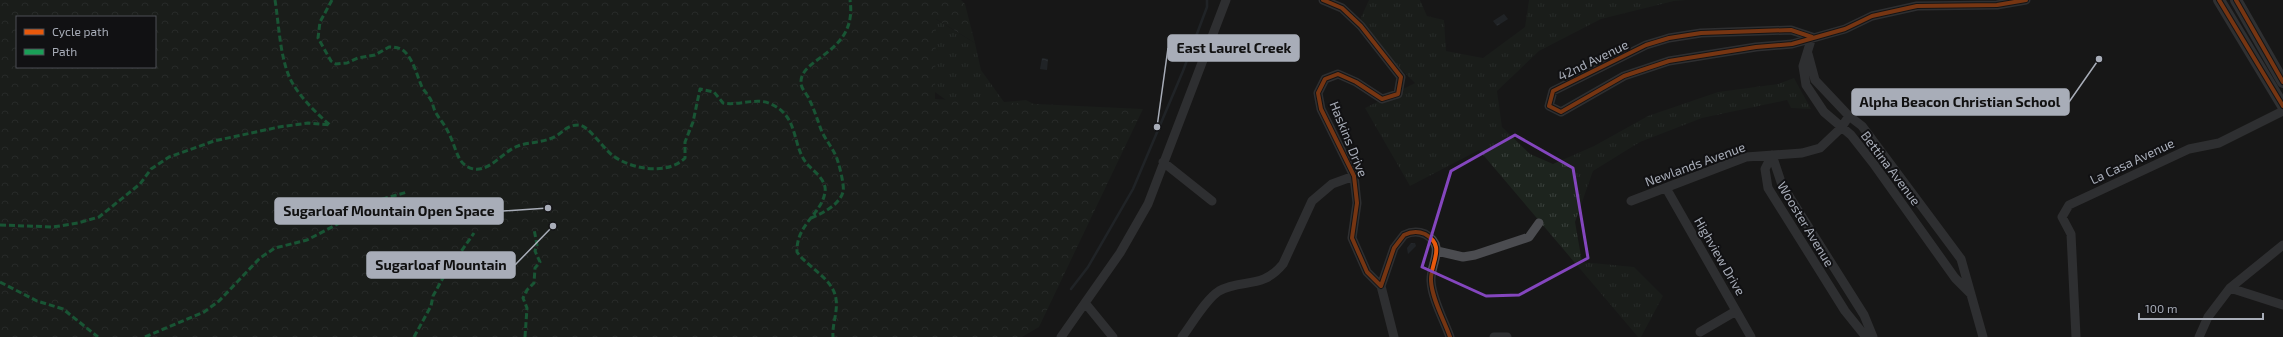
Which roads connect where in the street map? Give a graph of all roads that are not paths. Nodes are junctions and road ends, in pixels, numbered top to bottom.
1 (1226, 0) edge
2 (1324, 0) edge
3 (2026, 0) edge
4 (2219, 0) edge
5 (2236, 0) edge
6 (1812, 37) junction
7 (1808, 54) junction
8 (2283, 82) edge
9 (2283, 106) edge
10 (2283, 111) edge
11 (1849, 116) junction
12 (1841, 128) junction
13 (1772, 154) junction
14 (1163, 162) junction
15 (1354, 176) junction
16 (1666, 188) junction
17 (1212, 201) dead end
18 (1631, 201) dead end
19 (1539, 223) dead end
20 (2283, 245) edge
21 (1438, 250) junction
22 (1381, 286) junction
23 (2230, 288) junction
24 (1972, 296) junction
25 (1086, 304) junction
26 (2283, 305) edge
27 (1736, 311) junction
28 (1700, 332) dead end
29 (1061, 337) edge
30 (1113, 337) edge
31 (1182, 337) edge
32 (1394, 337) edge
33 (1450, 337) edge
34 (1494, 337) edge
35 (1507, 337) edge
36 (1751, 337) edge
37 (1866, 337) edge
38 (1873, 337) edge
39 (1983, 337) edge
40 (2076, 337) edge
41 (2199, 337) edge

1 - 14 street
2 - 15 street, Haskins Drive
3 - 6 street, 42nd Avenue
4 - 9 main road
5 - 8 main road
6 - 6 street, 42nd Avenue
6 - 7 street, Bettina Avenue
7 - 11 street, Bettina Avenue
7 - 12 street, Bettina Avenue
10 - 40 street, La Casa Avenue
11 - 12 street, Newlands Avenue
11 - 24 street, Bettina Avenue
12 - 13 street, Newlands Avenue
12 - 24 street, Bettina Avenue
13 - 16 street, Newlands Avenue
13 - 37 street, Wooster Avenue
13 - 38 street, Wooster Avenue
14 - 17 street
14 - 25 street
15 - 22 street, Haskins Drive
15 - 31 street
16 - 18 street, Newlands Avenue
16 - 27 street, Highview Drive
19 - 21 street
20 - 23 street
21 - 22 street
21 - 33 street
22 - 32 street
23 - 26 street
23 - 41 street
24 - 39 street, Bettina Avenue
25 - 29 street
25 - 30 street
27 - 28 street
27 - 36 street, Highview Drive
34 - 35 street

